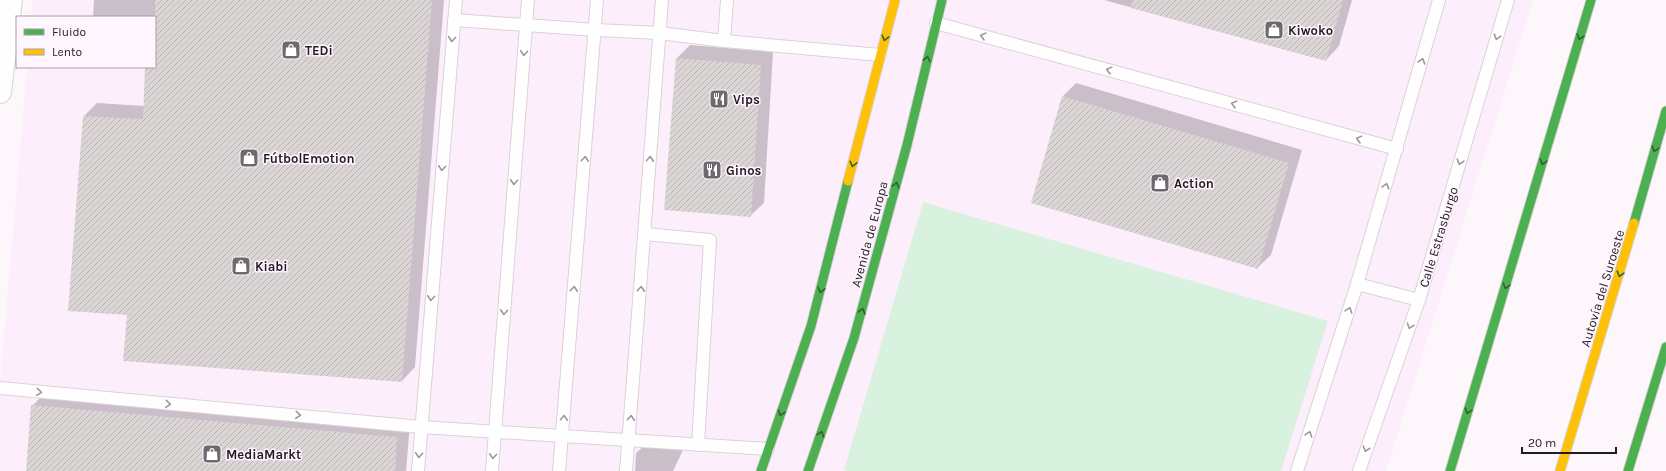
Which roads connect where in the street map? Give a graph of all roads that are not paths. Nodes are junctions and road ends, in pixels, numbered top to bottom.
1 (11, 0) edge
2 (456, 0) edge
3 (528, 0) edge
4 (597, 0) edge
5 (662, 0) edge
6 (727, 0) edge
7 (895, 0) edge
8 (942, 0) edge
9 (1439, 0) edge
10 (1508, 0) edge
11 (1591, 0) edge
12 (454, 20) junction
13 (936, 23) junction
14 (527, 25) junction
15 (596, 30) junction
16 (659, 33) junction
17 (724, 41) junction
18 (880, 55) junction
19 (0, 92) edge
20 (1666, 111) edge
21 (1397, 149) junction
22 (645, 234) junction
23 (1358, 284) junction
24 (1419, 300) junction
25 (1666, 347) edge
26 (0, 388) edge
27 (421, 427) junction
28 (494, 432) junction
29 (562, 436) junction
30 (630, 440) junction
31 (698, 445) junction
32 (768, 449) junction
33 (418, 471) edge
34 (492, 471) edge
35 (559, 471) edge
36 (626, 471) edge
37 (761, 471) edge
38 (808, 471) edge
39 (1297, 471) edge
40 (1359, 471) edge
41 (1450, 471) edge
42 (1560, 471) edge
43 (1628, 471) edge

1 - 19 street
2 - 12 lane
3 - 14 lane
4 - 15 lane
5 - 16 lane
6 - 17 lane
7 -> 18 main road
8 - 13 main road, Avenida de Europa
21 -> 9 lane
10 -> 24 lane, Calle Estrasburgo
11 -> 41 main road
12 - 14 lane
12 -> 27 lane
21 -> 13 lane
38 -> 13 main road, Avenida de Europa
14 - 15 lane
14 -> 28 lane
15 - 16 lane
29 -> 15 lane
16 - 17 lane
22 -> 16 lane
17 - 18 lane
18 -> 32 main road
20 -> 42 main road, Autovía del Suroeste
23 -> 21 lane
30 -> 22 lane
22 - 31 lane
23 - 24 lane
39 -> 23 lane
24 -> 40 lane, Calle Estrasburgo
25 - 43 main road
26 -> 27 lane
27 - 28 lane
27 -> 33 lane
28 - 29 lane
28 -> 34 lane
29 - 30 lane
29 - 35 lane
30 - 31 lane
30 - 36 lane
31 - 32 lane
32 - 37 main road

